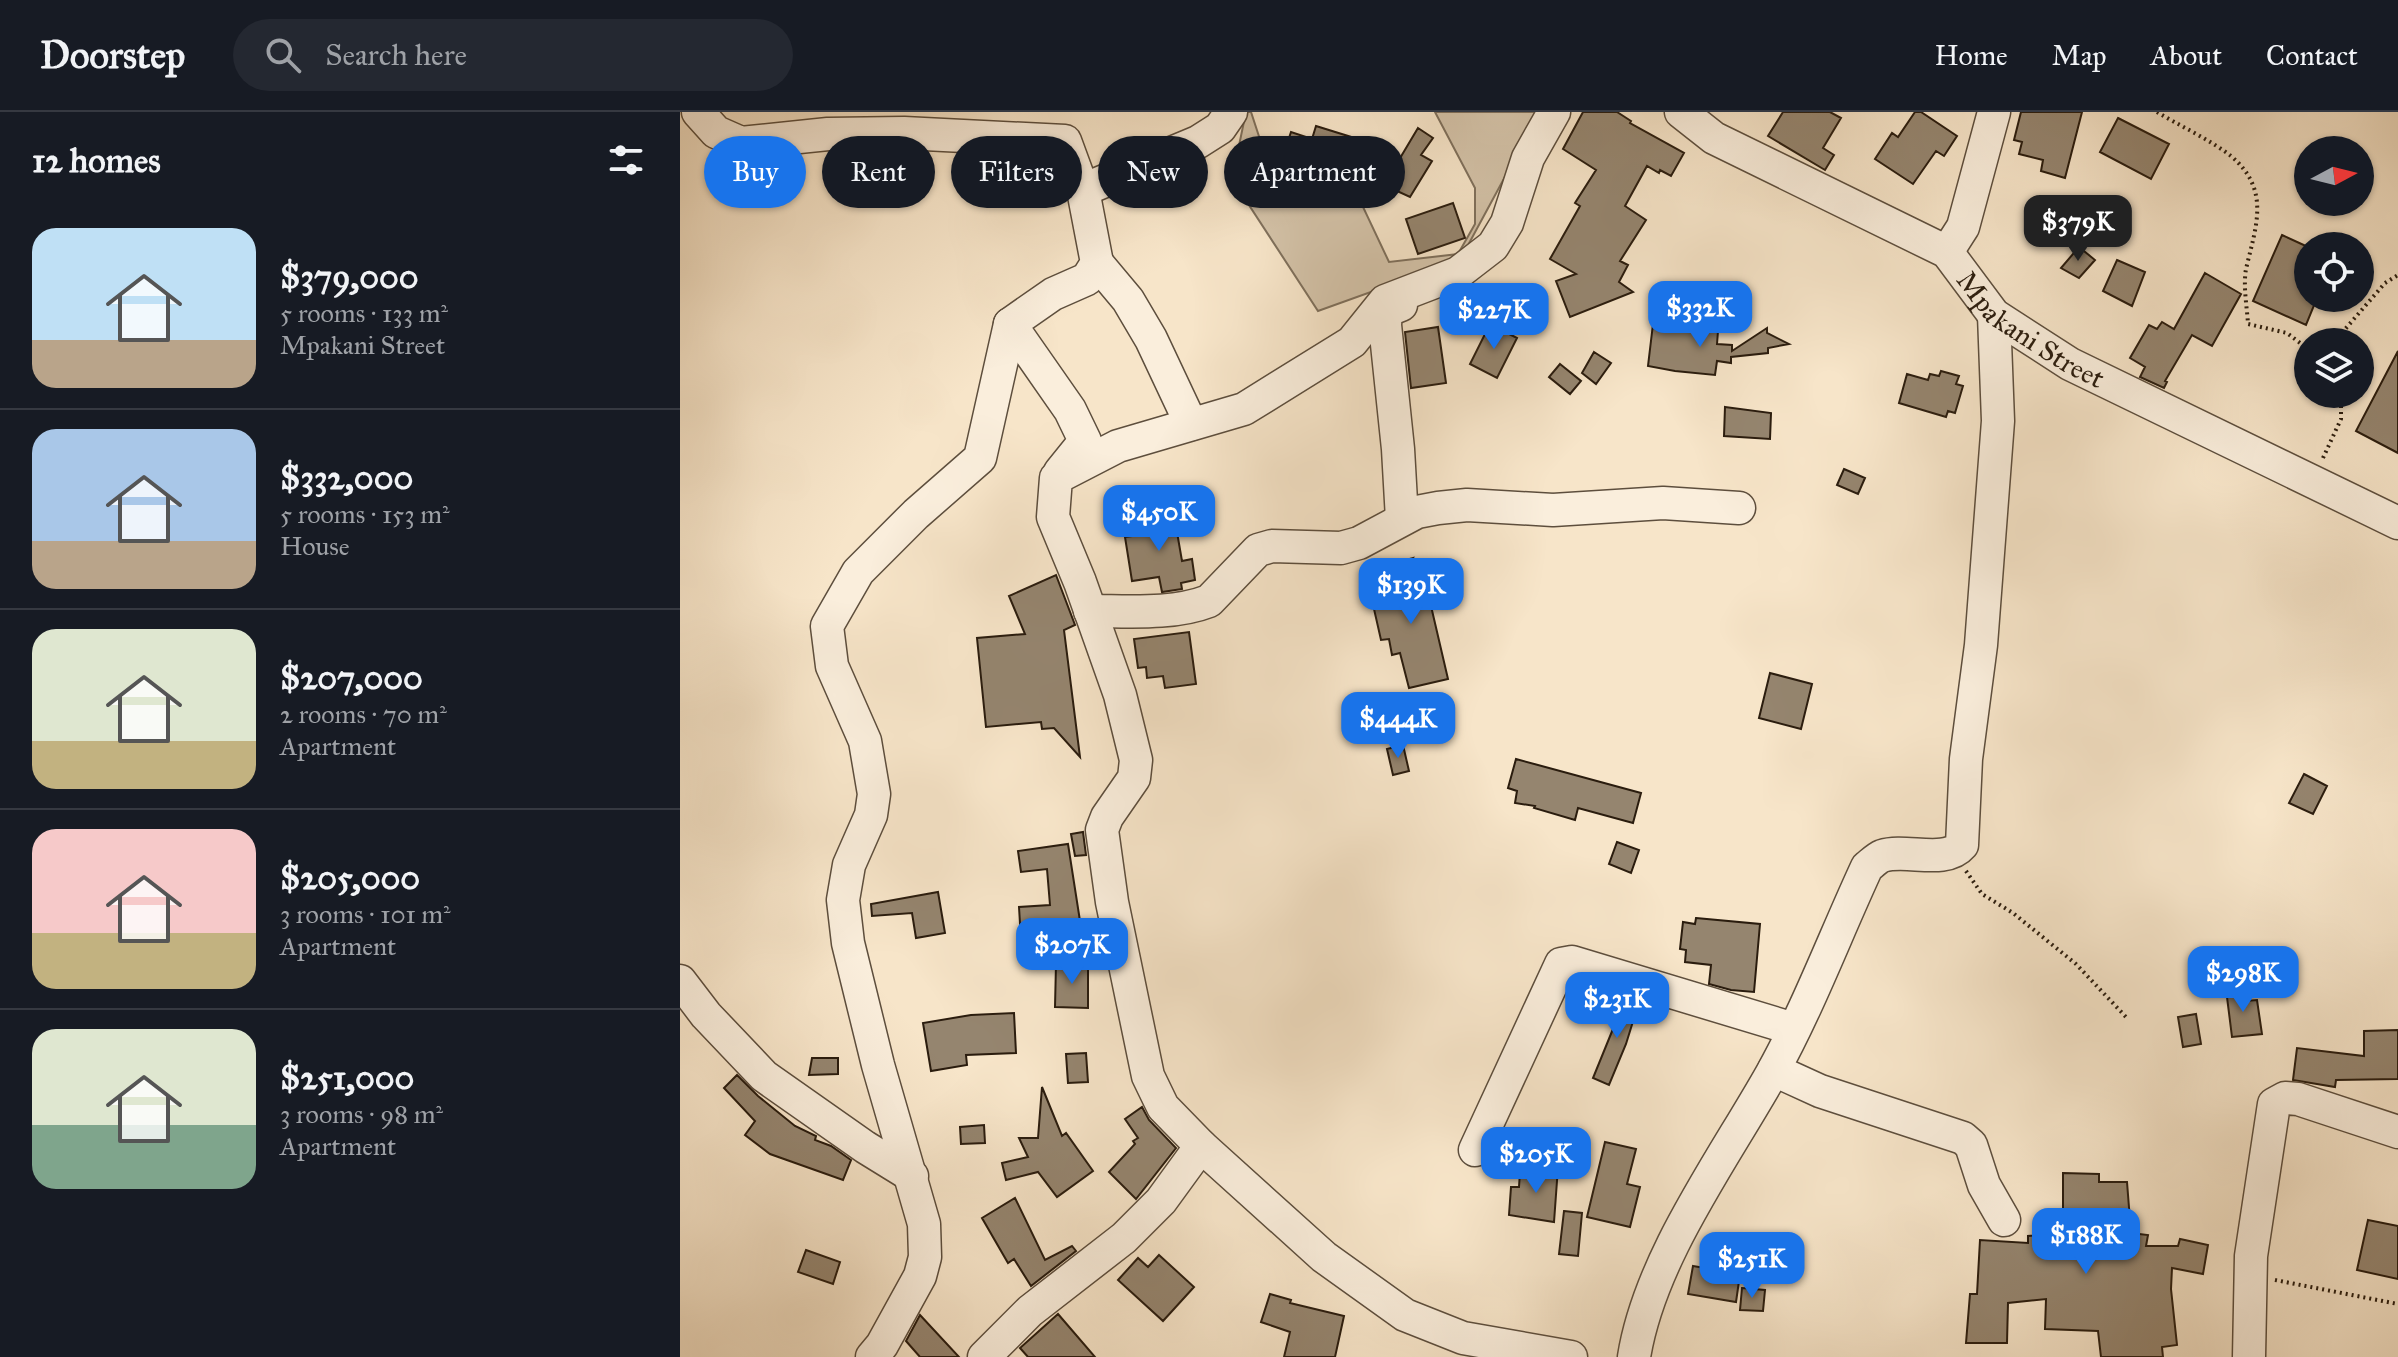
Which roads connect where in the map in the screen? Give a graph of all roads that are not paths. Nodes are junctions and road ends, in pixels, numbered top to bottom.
1 (698, 112) edge
2 (1231, 112) edge
3 (1554, 112) edge
4 (1681, 112) edge
5 (1994, 112) edge
6 (1083, 190) junction
7 (1505, 245) dead end
8 (1947, 252) junction
9 (1097, 263) junction
10 (1994, 315) junction
11 (1010, 324) junction
12 (1191, 424) junction
13 (1056, 478) junction
14 (1739, 508) dead end
15 (1402, 519) junction
16 (2398, 523) edge
17 (1090, 611) junction
18 (680, 981) edge
19 (1794, 1029) junction
20 (1774, 1070) junction
21 (2398, 1132) edge
22 (1201, 1146) junction
23 (1475, 1150) dead end
24 (912, 1176) junction
25 (2004, 1220) dead end
26 (872, 1357) edge
27 (984, 1357) edge
28 (1571, 1357) edge
29 (1634, 1357) edge
30 (2249, 1357) edge

1 - 6 street
2 - 6 street
3 - 12 street
4 - 8 street, Mpakani Street
5 - 8 street
6 - 9 street
7 - 15 street
8 - 10 street, Mpakani Street
9 - 11 street
9 - 12 street
10 - 16 street, Mpakani Street
10 - 19 street
11 - 13 street
11 - 24 street
12 - 13 street
13 - 17 street
14 - 15 street
15 - 17 street
17 - 22 street
18 - 24 street
19 - 20 street
19 - 23 street
20 - 25 street
20 - 29 street
21 - 30 street
22 - 27 street
22 - 28 street
24 - 26 street

